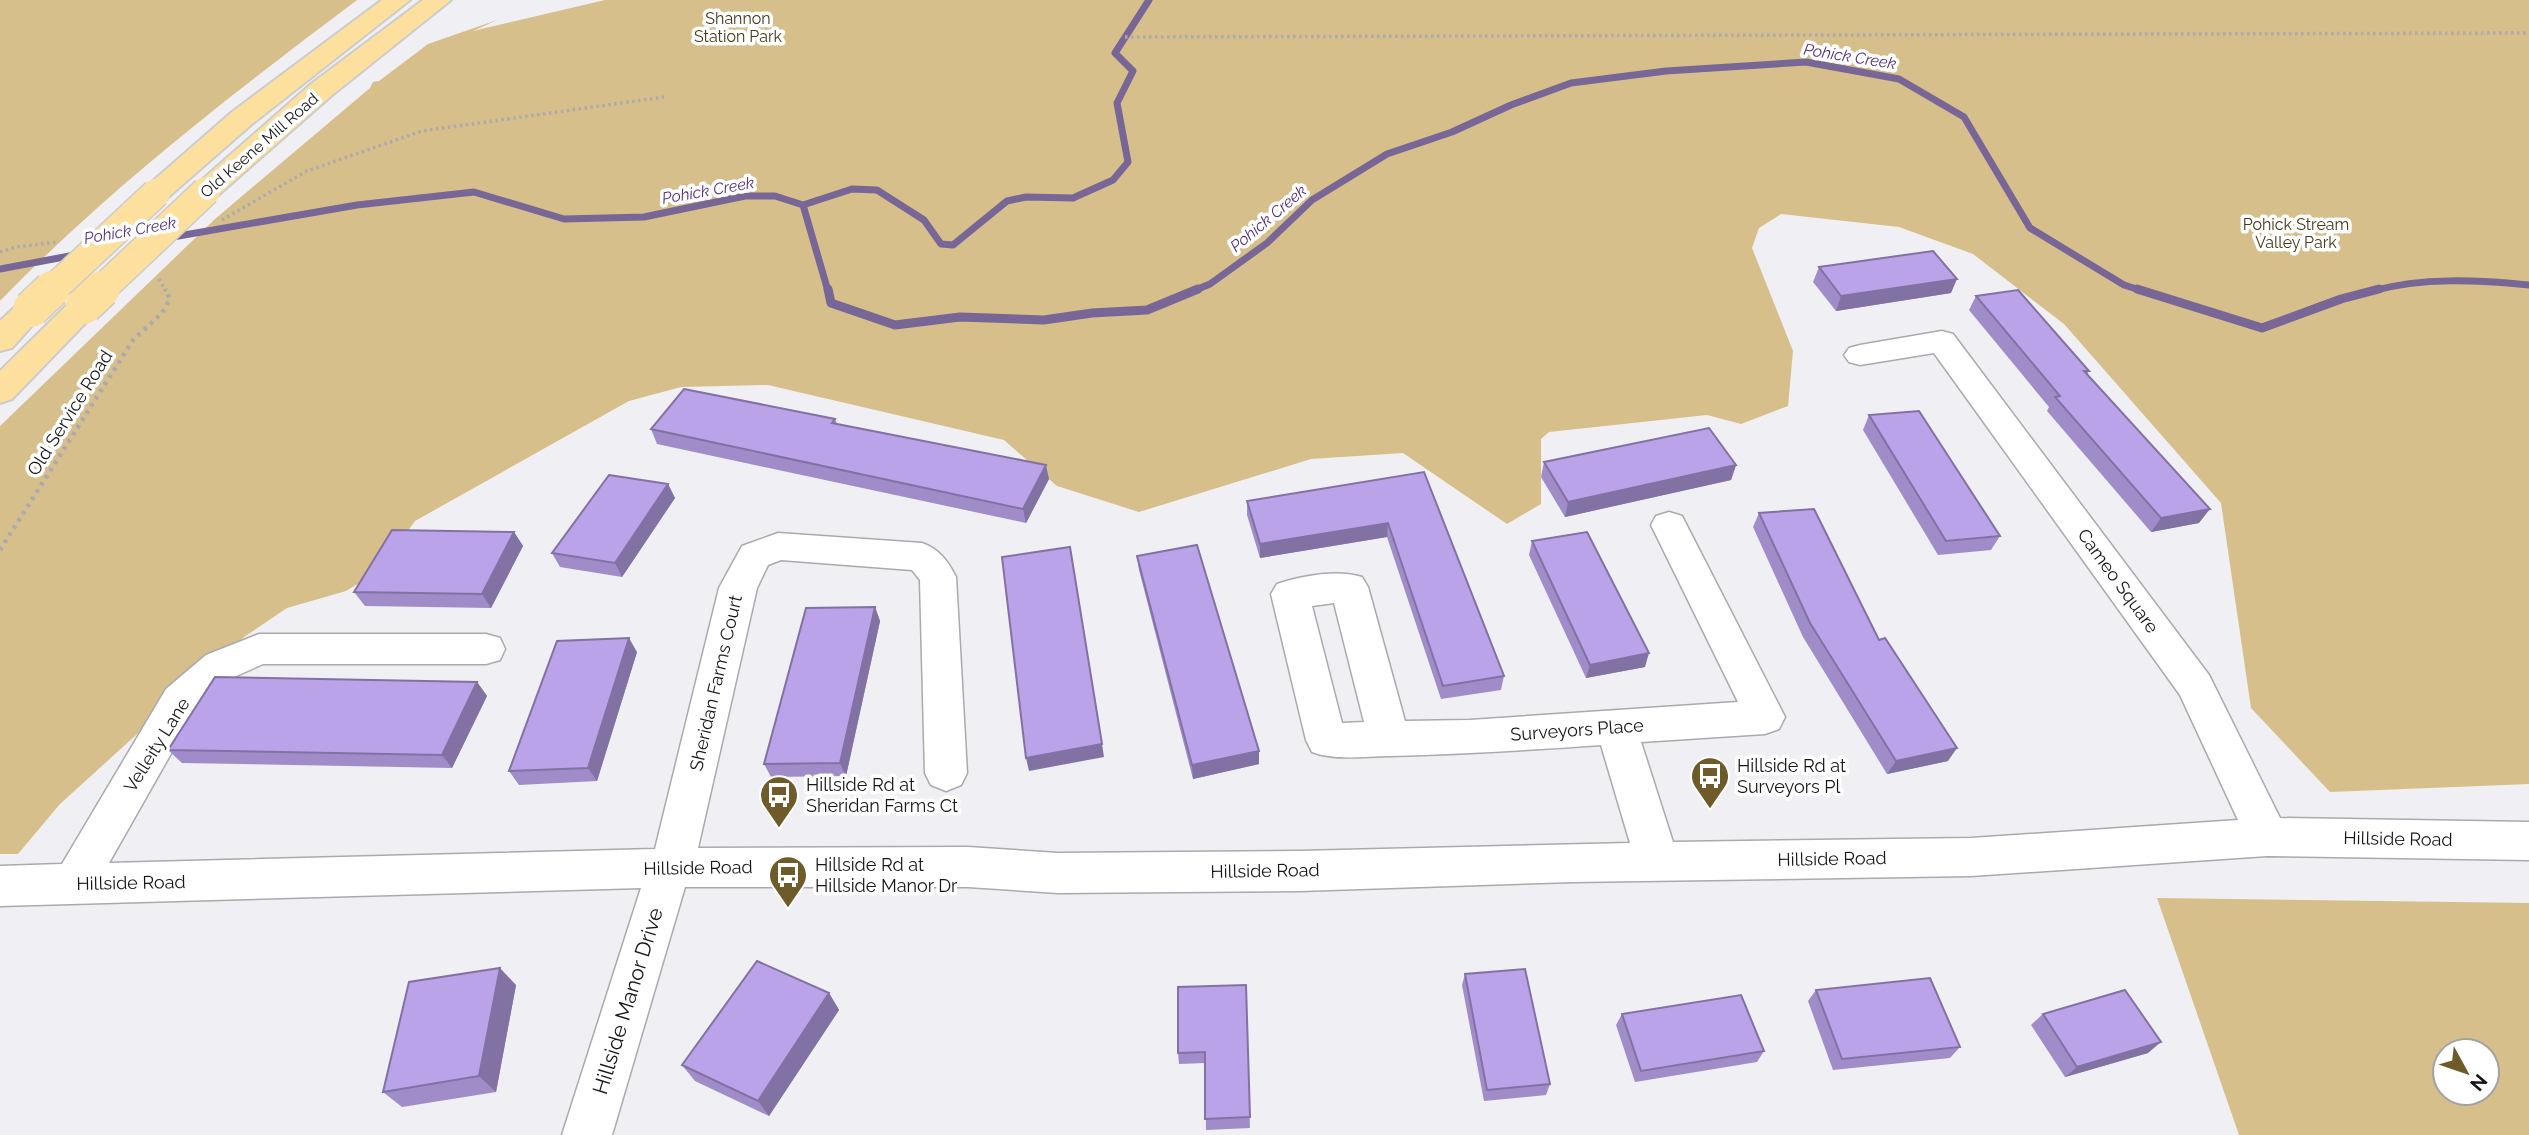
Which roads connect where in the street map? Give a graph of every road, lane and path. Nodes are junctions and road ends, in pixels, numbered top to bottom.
1 (398, 0) edge
2 (439, 0) edge
3 (2529, 33) edge
4 (1125, 37) dead end
5 (664, 97) dead end
6 (211, 222) dead end
7 (62, 242) dead end
8 (0, 252) edge
9 (170, 299) dead end
10 (0, 340) edge
11 (1860, 355) dead end
12 (0, 391) edge
13 (1669, 525) dead end
14 (0, 550) edge
15 (485, 649) dead end
16 (1616, 728) junction
17 (1389, 739) junction
18 (946, 773) dead end
19 (2267, 837) junction
20 (2529, 841) edge
21 (1658, 862) junction
22 (672, 868) junction
23 (74, 884) junction
24 (0, 886) edge
25 (587, 1135) edge

1 - 10 main road, Old Keene Mill Road, bridge
2 - 12 main road, Old Keene Mill Road, bridge
3 - 4 path
5 - 6 path
7 - 8 path
9 - 14 path, Old Service Road
11 - 19 street, Cameo Square
13 - 16 street, Surveyors Place
15 - 23 street, Velleity Lane
16 - 17 street, Surveyors Place
16 - 21 street
17 - 17 street, Surveyors Place
18 - 22 street, Sheridan Farms Court
19 - 20 street, Hillside Road
19 - 21 street, Hillside Road
21 - 22 street, Hillside Road
22 - 23 street, Hillside Road
22 - 25 street, Hillside Manor Drive
23 - 24 street, Hillside Road

